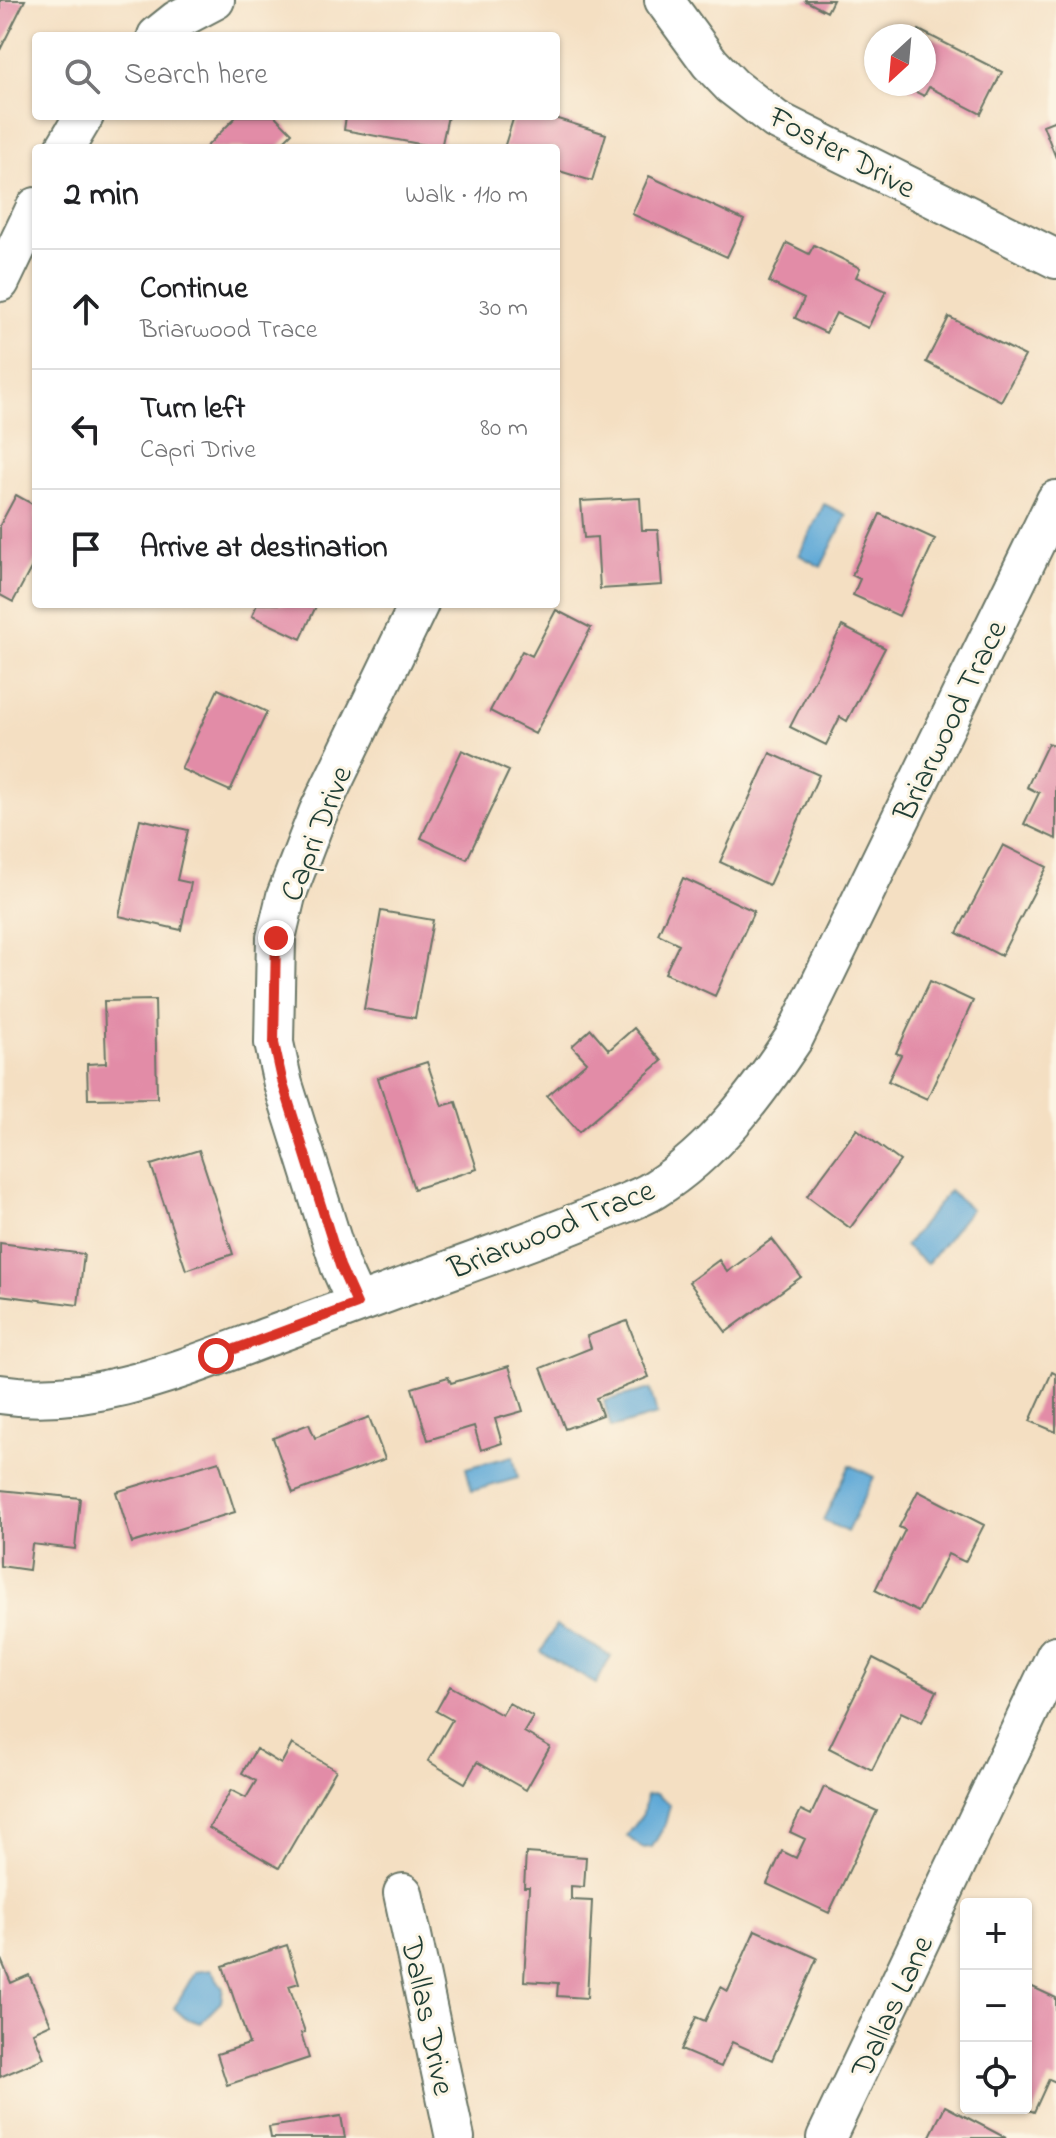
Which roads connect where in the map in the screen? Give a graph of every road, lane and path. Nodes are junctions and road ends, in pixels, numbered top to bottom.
1 (214, 0) edge
2 (664, 0) edge
3 (162, 32) edge
4 (82, 120) edge
5 (67, 144) edge
6 (32, 215) edge
7 (1056, 259) edge
8 (0, 282) edge
9 (1056, 500) edge
10 (417, 608) edge
11 (357, 1304) junction
12 (0, 1394) edge
13 (1056, 1655) edge
14 (403, 1893) dead end
15 (455, 2138) edge
16 (826, 2138) edge

1 - 3 street
2 - 7 street, Foster Drive
4 - 5 street
6 - 8 street
9 - 11 street, Briarwood Trace
10 - 11 street, Capri Drive
11 - 12 street, Briarwood Trace
13 - 16 street, Dallas Lane
14 - 15 street, Dallas Drive

